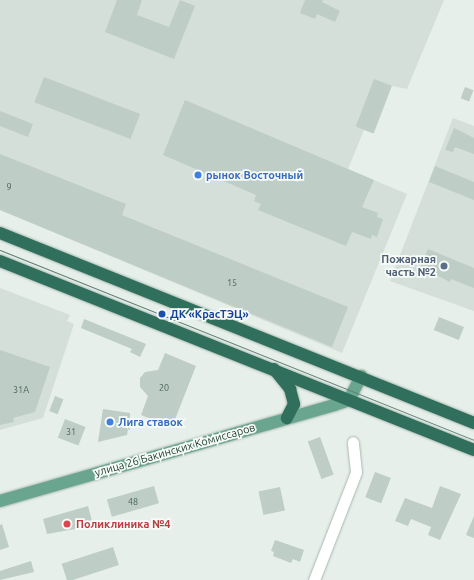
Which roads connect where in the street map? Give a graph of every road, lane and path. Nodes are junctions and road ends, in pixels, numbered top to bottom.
1 (0, 233) edge
2 (0, 261) edge
3 (273, 368) junction
4 (361, 376) junction
5 (349, 400) junction
6 (287, 418) junction
7 (474, 423) edge
8 (353, 442) dead end
9 (474, 450) edge
10 (0, 501) edge
11 (315, 578) edge
12 (326, 580) edge

1 - 4 highway
2 - 3 highway
3 - 5 highway
3 - 6 highway
4 - 5 main road
4 - 7 highway
5 - 6 main road, улица 26 Бакинских Комиссаров
5 - 9 highway
6 - 10 main road, улица 26 Бакинских Комиссаров
8 - 11 street
11 - 12 street

